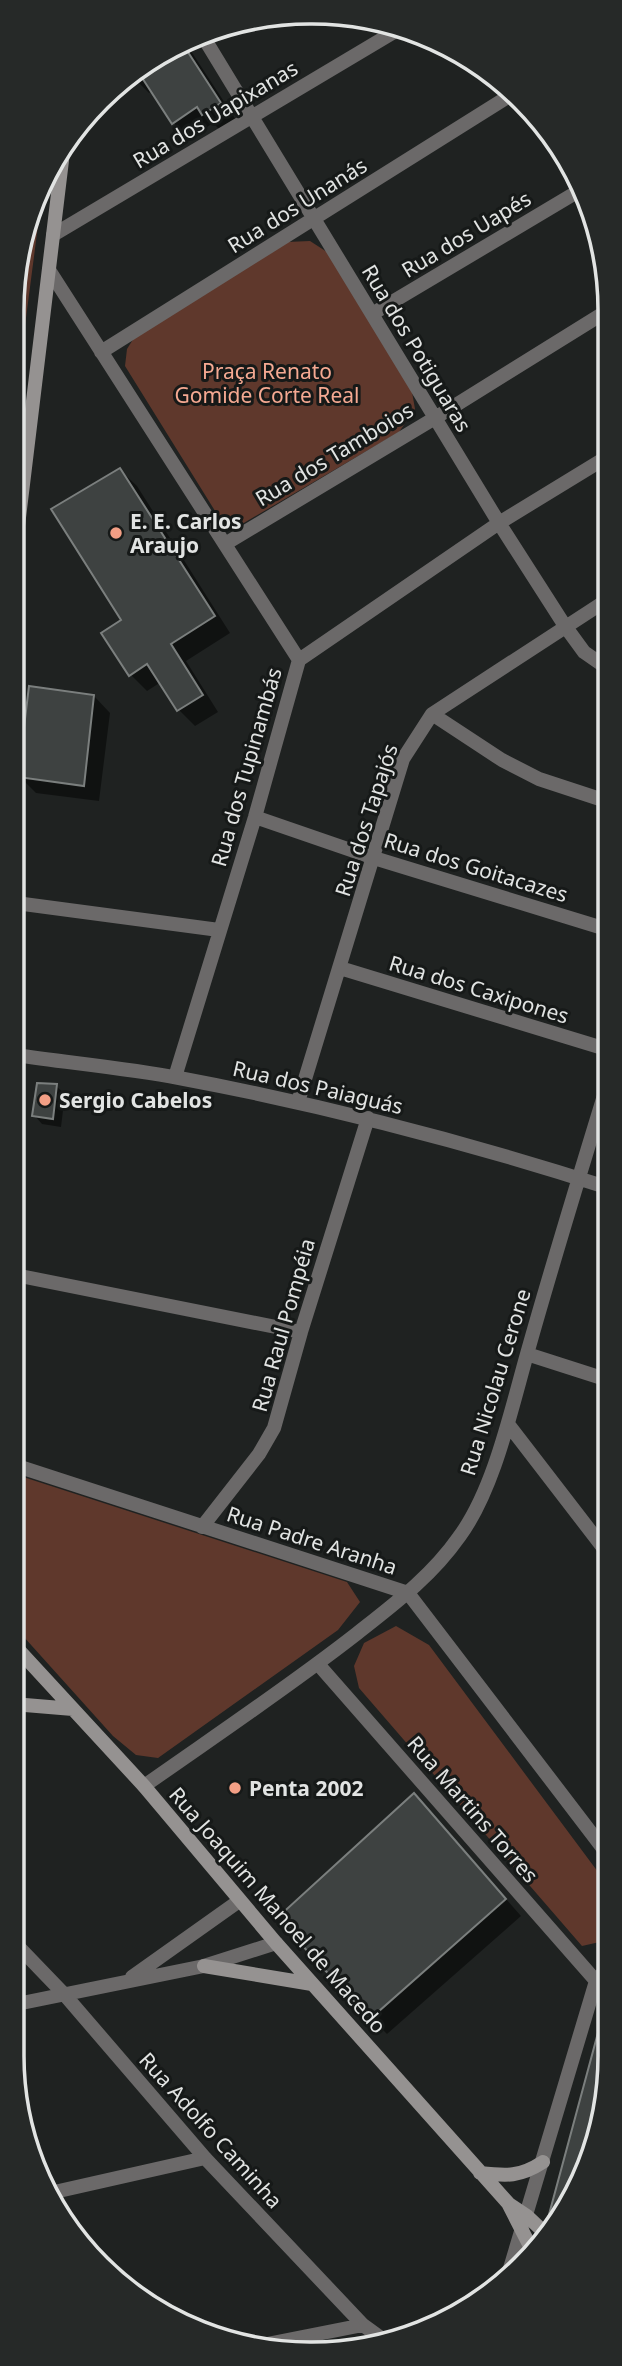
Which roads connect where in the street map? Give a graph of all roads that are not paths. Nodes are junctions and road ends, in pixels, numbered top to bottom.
1 (389, 35) edge
2 (208, 44) edge
3 (504, 99) edge
4 (252, 118) junction
5 (61, 172) edge
6 (573, 194) edge
7 (314, 219) junction
8 (53, 235) junction
9 (49, 270) junction
10 (372, 314) junction
11 (598, 317) edge
12 (101, 352) junction
13 (435, 418) junction
14 (598, 462) edge
15 (24, 476) edge
16 (499, 523) junction
17 (225, 544) junction
18 (598, 606) edge
19 (565, 626) junction
20 (299, 660) junction
21 (598, 662) edge
22 (432, 714) junction
23 (598, 798) edge
24 (255, 817) junction
25 (374, 858) junction
26 (24, 904) edge
27 (598, 927) edge
28 (219, 930) junction
29 (340, 968) junction
30 (598, 1047) edge
31 (24, 1056) edge
32 (175, 1077) junction
33 (298, 1102) junction
34 (598, 1115) edge
35 (368, 1118) junction
36 (579, 1178) junction
37 (598, 1184) edge
38 (24, 1277) edge
39 (301, 1332) junction
40 (527, 1354) junction
41 (598, 1377) edge
42 (508, 1424) junction
43 (24, 1468) edge
44 (202, 1527) junction
45 (598, 1541) edge
46 (408, 1593) junction
47 (24, 1658) edge
48 (318, 1664) junction
49 (24, 1705) edge
50 (73, 1709) junction
51 (144, 1786) junction
52 (598, 1843) edge
53 (239, 1901) junction
54 (276, 1943) junction
55 (24, 1952) edge
56 (204, 1966) junction
57 (598, 1974) edge
58 (128, 1980) junction
59 (598, 1983) edge
60 (312, 1984) junction
61 (64, 1994) junction
62 (24, 2002) edge
63 (205, 2158) junction
64 (543, 2162) junction
65 (480, 2173) junction
66 (59, 2191) edge
67 (508, 2203) junction
68 (527, 2216) junction
69 (539, 2227) edge
70 (522, 2231) junction
71 (528, 2242) edge
72 (513, 2259) edge
73 (363, 2325) junction
74 (376, 2334) edge
75 (286, 2340) edge

1 - 4 street, Rua dos Uapixanas
2 - 4 street, Rua dos Potiguaras
3 - 7 street, Rua dos Unanás
4 - 7 street, Rua dos Potiguaras
4 - 8 street, Rua dos Uapixanas
5 - 8 street
6 - 10 street, Rua dos Uapés
7 - 10 street, Rua dos Potiguaras
7 - 12 street, Rua dos Unanás
8 - 9 street
9 - 12 street
9 - 15 street
10 - 13 street, Rua dos Potiguaras
11 - 13 street, Rua dos Tamboios
12 - 17 street
13 - 16 street, Rua dos Potiguaras
13 - 17 street, Rua dos Tamboios
14 - 16 street, Rua dos Tupinambás
16 - 19 street, Rua dos Potiguaras
16 - 20 street, Rua dos Tupinambás
17 - 20 street
18 - 19 street, Rua dos Tapajós
19 - 21 street, Rua dos Potiguaras
19 - 22 street, Rua dos Tapajós
20 - 24 street, Rua dos Tupinambás
22 - 23 street
22 - 25 street, Rua dos Tapajós
24 - 25 street, Rua dos Goitacazes
24 - 28 street, Rua dos Tupinambás
25 - 27 street, Rua dos Goitacazes
25 - 29 street, Rua dos Tapajós
26 - 28 street
28 - 32 street, Rua dos Tupinambás
29 - 30 street, Rua dos Caxipones
29 - 33 street, Rua dos Tapajós
31 - 32 street, Rua dos Paiaguás
32 - 33 street, Rua dos Paiaguás
33 - 35 street, Rua dos Paiaguás
34 - 36 street, Rua Nicolau Cerone
35 - 36 street, Rua dos Paiaguás
35 - 39 street, Rua Raul Pompéia
36 - 37 street, Rua dos Paiaguás
36 - 40 street, Rua Nicolau Cerone
38 - 39 street
39 - 44 street, Rua Raul Pompéia
40 - 41 street
40 - 42 street, Rua Nicolau Cerone
42 - 45 street
42 - 46 street, Rua Nicolau Cerone
43 - 44 street, Rua Padre Aranha
44 - 46 street, Rua Padre Aranha
46 - 48 street, Rua Nicolau Cerone
46 - 52 street, Rua Padre Aranha
47 - 50 street, Rua Joaquim Manoel de Macedo
48 - 51 street, Rua Nicolau Cerone
48 - 57 street, Rua Martins Torres
49 - 50 street
50 - 51 street, Rua Joaquim Manoel de Macedo
51 - 53 street, Rua Joaquim Manoel de Macedo
53 - 54 street, Rua Joaquim Manoel de Macedo
53 - 58 street
54 - 56 street
54 - 60 street, Rua Joaquim Manoel de Macedo
55 - 61 street, Rua Adolfo Caminha
56 - 58 street
56 - 60 street
58 - 61 street
59 - 64 street
60 - 65 street, Rua Joaquim Manoel de Macedo
61 - 62 street
61 - 63 street, Rua Adolfo Caminha
63 - 66 street
63 - 73 street, Rua Adolfo Caminha
64 - 65 street
64 - 68 street
65 - 67 street, Rua Joaquim Manoel de Macedo
67 - 68 street, Rua Joaquim Manoel de Macedo
67 - 70 street, Rua Joaquim Manoel de Macedo
68 - 69 street, Rua Joaquim Manoel de Macedo
68 - 70 street
70 - 71 street, Rua Joaquim Manoel de Macedo
70 - 72 street
73 - 74 street, Rua Adolfo Caminha
73 - 75 street

